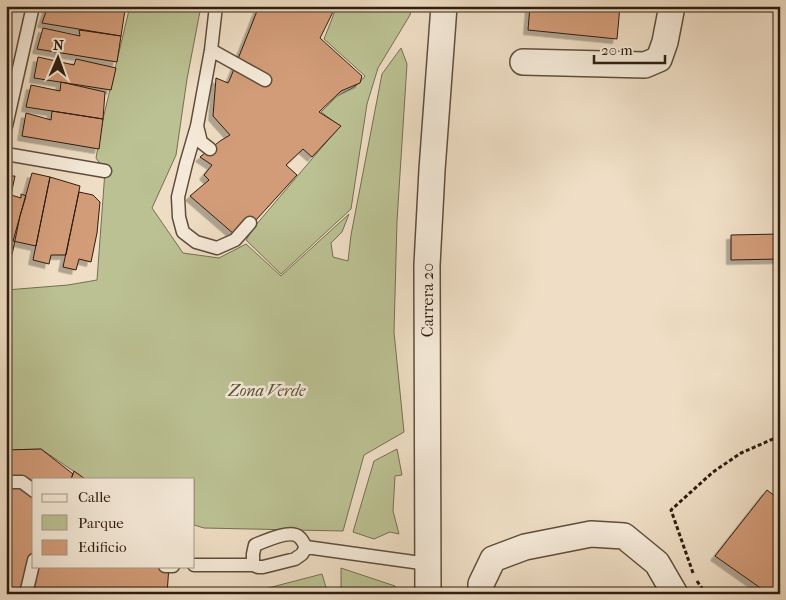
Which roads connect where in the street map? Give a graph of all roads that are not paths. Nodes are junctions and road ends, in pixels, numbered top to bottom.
1 (33, 6) edge
2 (216, 6) edge
3 (444, 6) edge
4 (672, 6) edge
5 (211, 50) junction
6 (523, 62) dead end
7 (265, 80) dead end
8 (6, 126) edge
9 (197, 126) junction
10 (210, 149) dead end
11 (6, 154) edge
12 (105, 171) dead end
13 (250, 222) dead end
14 (6, 482) edge
15 (32, 490) edge
16 (306, 547) junction
17 (428, 564) junction
18 (195, 565) edge
19 (253, 565) junction
20 (32, 568) edge
21 (26, 594) edge
22 (428, 594) edge
23 (481, 594) edge
24 (675, 594) edge

1 - 8 lane
2 - 5 lane
3 - 17 street, Carrera 20
4 - 6 street
5 - 7 lane
5 - 9 lane
9 - 10 lane
9 - 13 lane
11 - 12 lane
14 - 15 lane
16 - 17 lane
16 - 19 lane
16 - 19 lane
17 - 22 street, Carrera 20
18 - 19 lane
20 - 21 lane
23 - 24 street

